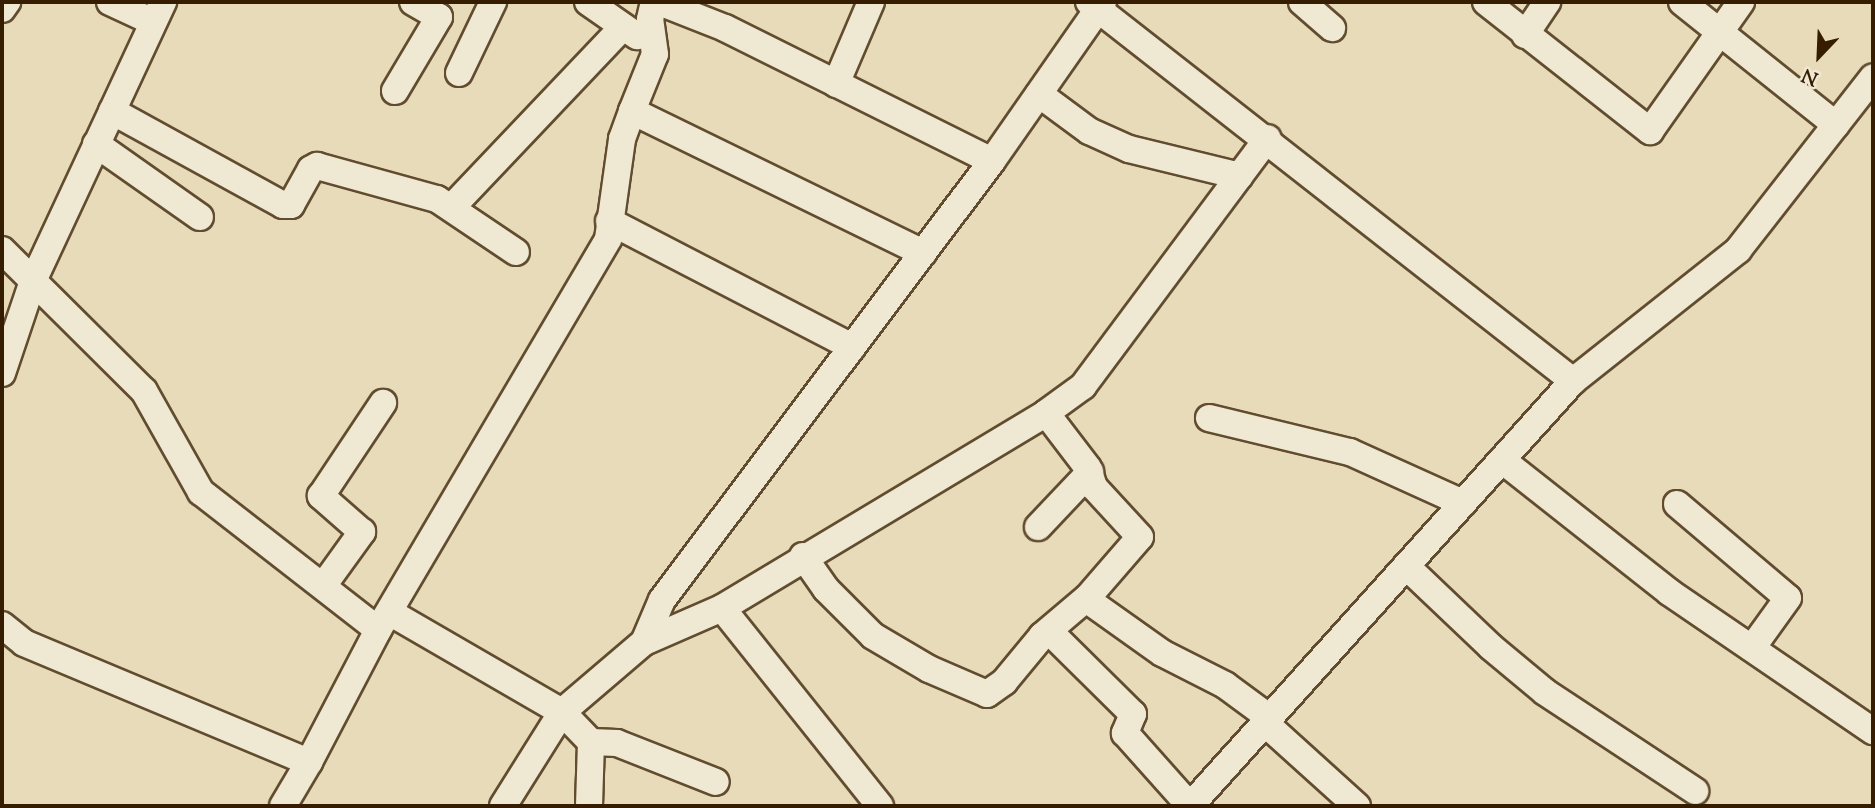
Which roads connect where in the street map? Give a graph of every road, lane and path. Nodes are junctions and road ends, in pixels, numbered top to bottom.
1 (7, 2) edge
2 (110, 2) edge
3 (412, 2) edge
4 (493, 2) edge
5 (588, 2) edge
6 (656, 2) edge
7 (872, 2) edge
8 (1302, 2) edge
9 (1486, 2) edge
10 (1547, 2) edge
11 (1682, 2) edge
12 (1741, 2) edge
13 (1097, 4) edge
14 (2, 9) edge
15 (158, 12) edge
16 (623, 27) junction
17 (1332, 27) dead end
18 (1720, 33) junction
19 (1525, 35) junction
20 (654, 46) junction
21 (459, 73) dead end
22 (1873, 77) edge
23 (836, 84) junction
24 (394, 91) dead end
25 (1039, 94) junction
26 (112, 111) junction
27 (632, 111) junction
28 (1836, 125) junction
29 (1268, 138) junction
30 (96, 144) junction
31 (992, 162) junction
32 (1240, 176) junction
33 (452, 207) junction
34 (200, 218) dead end
35 (609, 221) junction
36 (2, 250) edge
37 (516, 252) dead end
38 (923, 253) junction
39 (33, 281) junction
40 (852, 347) junction
41 (2, 373) edge
42 (1573, 382) junction
43 (383, 403) dead end
44 (1046, 413) junction
45 (1209, 418) dead end
46 (1502, 460) junction
47 (1090, 472) junction
48 (1463, 503) junction
49 (1677, 505) dead end
50 (1038, 527) dead end
51 (803, 556) junction
52 (1406, 566) junction
53 (323, 586) junction
54 (1086, 599) junction
55 (722, 608) junction
56 (384, 621) junction
57 (2, 625) edge
58 (1049, 631) junction
59 (644, 642) junction
60 (1752, 648) junction
61 (562, 712) junction
62 (1268, 720) junction
63 (1873, 732) edge
64 (591, 742) junction
65 (309, 762) junction
66 (716, 782) dead end
67 (1695, 791) dead end
68 (284, 806) edge
69 (503, 806) edge
70 (589, 806) edge
71 (880, 806) edge
72 (1190, 806) edge
73 (1357, 806) edge

1 - 14 street
2 - 15 street
3 - 24 street
4 - 21 street
5 - 16 street
6 - 20 street
6 - 23 street
7 - 23 street
8 - 17 street
9 - 19 street
10 - 19 street
11 - 18 street
12 - 18 street
13 - 25 street
13 - 29 street
15 - 26 street
16 - 20 street
16 - 33 street
18 - 19 street
18 - 28 street
20 - 27 street
22 - 28 street
23 - 31 street
25 - 31 street
25 - 32 street
26 - 30 street
26 - 33 street
27 - 35 street
27 - 38 street
28 - 42 street
29 - 32 street
29 - 42 street
30 - 34 street
30 - 39 street
31 - 38 street
32 - 44 street
33 - 37 street
35 - 40 street
35 - 56 street
36 - 39 street
38 - 40 street
39 - 41 street
39 - 53 street
40 - 59 street
42 - 46 street
43 - 53 street
44 - 47 street
44 - 51 street
45 - 48 street
46 - 48 street
46 - 60 street
47 - 50 street
47 - 54 street
48 - 52 street
49 - 60 street
51 - 55 street
51 - 58 street
52 - 62 street
52 - 67 street
53 - 56 street
54 - 58 street
54 - 62 street
55 - 59 street
55 - 71 street
56 - 61 street
56 - 65 street
57 - 65 street
58 - 72 street
59 - 61 street
60 - 63 street
61 - 64 street
61 - 69 street
62 - 72 street
62 - 73 street
64 - 66 street
64 - 70 street
65 - 68 street

